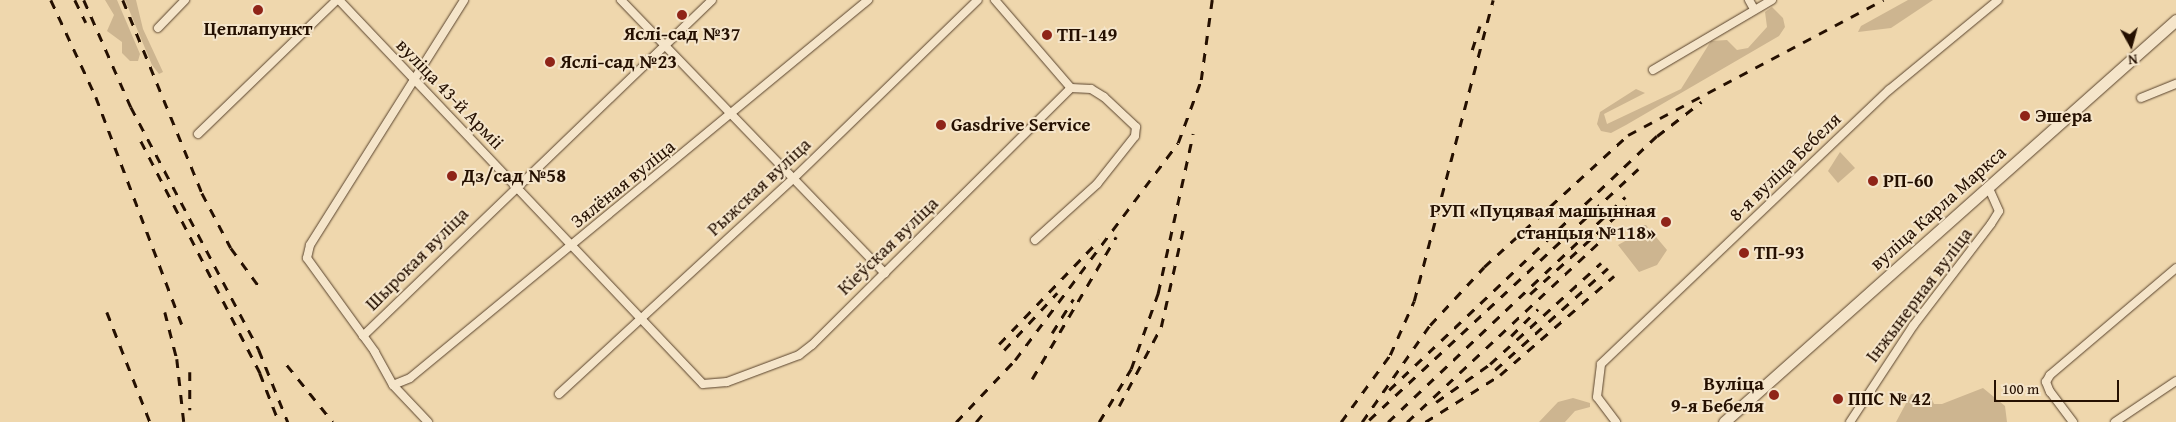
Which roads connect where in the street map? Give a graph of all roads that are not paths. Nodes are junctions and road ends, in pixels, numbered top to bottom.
1 (185, 0) edge
2 (338, 0) edge
3 (464, 0) edge
4 (621, 0) edge
5 (712, 0) edge
6 (868, 0) edge
7 (978, 0) edge
8 (995, 0) edge
9 (1749, 0) edge
10 (1772, 0) edge
11 (1998, 0) edge
12 (1754, 9) junction
13 (2176, 20) edge
14 (158, 28) dead end
15 (664, 45) junction
16 (1653, 70) dead end
17 (413, 80) junction
18 (2176, 84) edge
19 (1071, 88) junction
20 (2141, 98) dead end
21 (731, 116) junction
22 (198, 134) dead end
23 (793, 179) junction
24 (515, 186) junction
25 (1988, 186) junction
26 (1035, 240) dead end
27 (572, 246) junction
28 (2176, 268) edge
29 (885, 274) junction
30 (641, 318) junction
31 (363, 336) junction
32 (2176, 382) edge
33 (703, 384) joint
34 (393, 385) junction
35 (559, 394) dead end
36 (428, 422) edge
37 (1616, 422) edge
38 (1724, 422) edge
39 (1850, 422) edge
40 (2073, 422) edge
41 (2114, 422) edge

1 - 14 street
2 - 17 street, вуліца 43-й Арміі
2 - 22 street
3 - 17 street
4 - 15 street
5 - 15 street, Шырокая вуліца
6 - 21 street, Зялёная вуліца
7 - 23 street, Рыжская вуліца
8 - 19 street
9 - 12 street
10 - 12 street
11 - 37 street, 8-я вуліца Бебеля
12 - 16 street
13 - 25 main road, вуліца Карла Маркса
15 - 21 street
15 - 24 street, Шырокая вуліца
17 - 24 street, вуліца 43-й Арміі
17 - 31 street
18 - 20 street
19 - 26 street
19 - 29 street, Кіеўская вуліца
21 - 23 street
21 - 27 street, Зялёная вуліца
23 - 29 street
23 - 30 street, Рыжская вуліца
24 - 27 street, вуліца 43-й Арміі
24 - 31 street, Шырокая вуліца
25 - 38 main road, вуліца Карла Маркса
25 - 39 street, Інжынерная вуліца
27 - 30 street, вуліца 43-й Арміі
27 - 34 street, Зялёная вуліца
28 - 40 street
29 - 33 street, Кіеўская вуліца
30 - 33 street, вуліца 43-й Арміі
30 - 35 street, Рыжская вуліца
31 - 34 street
32 - 41 street
34 - 36 street

